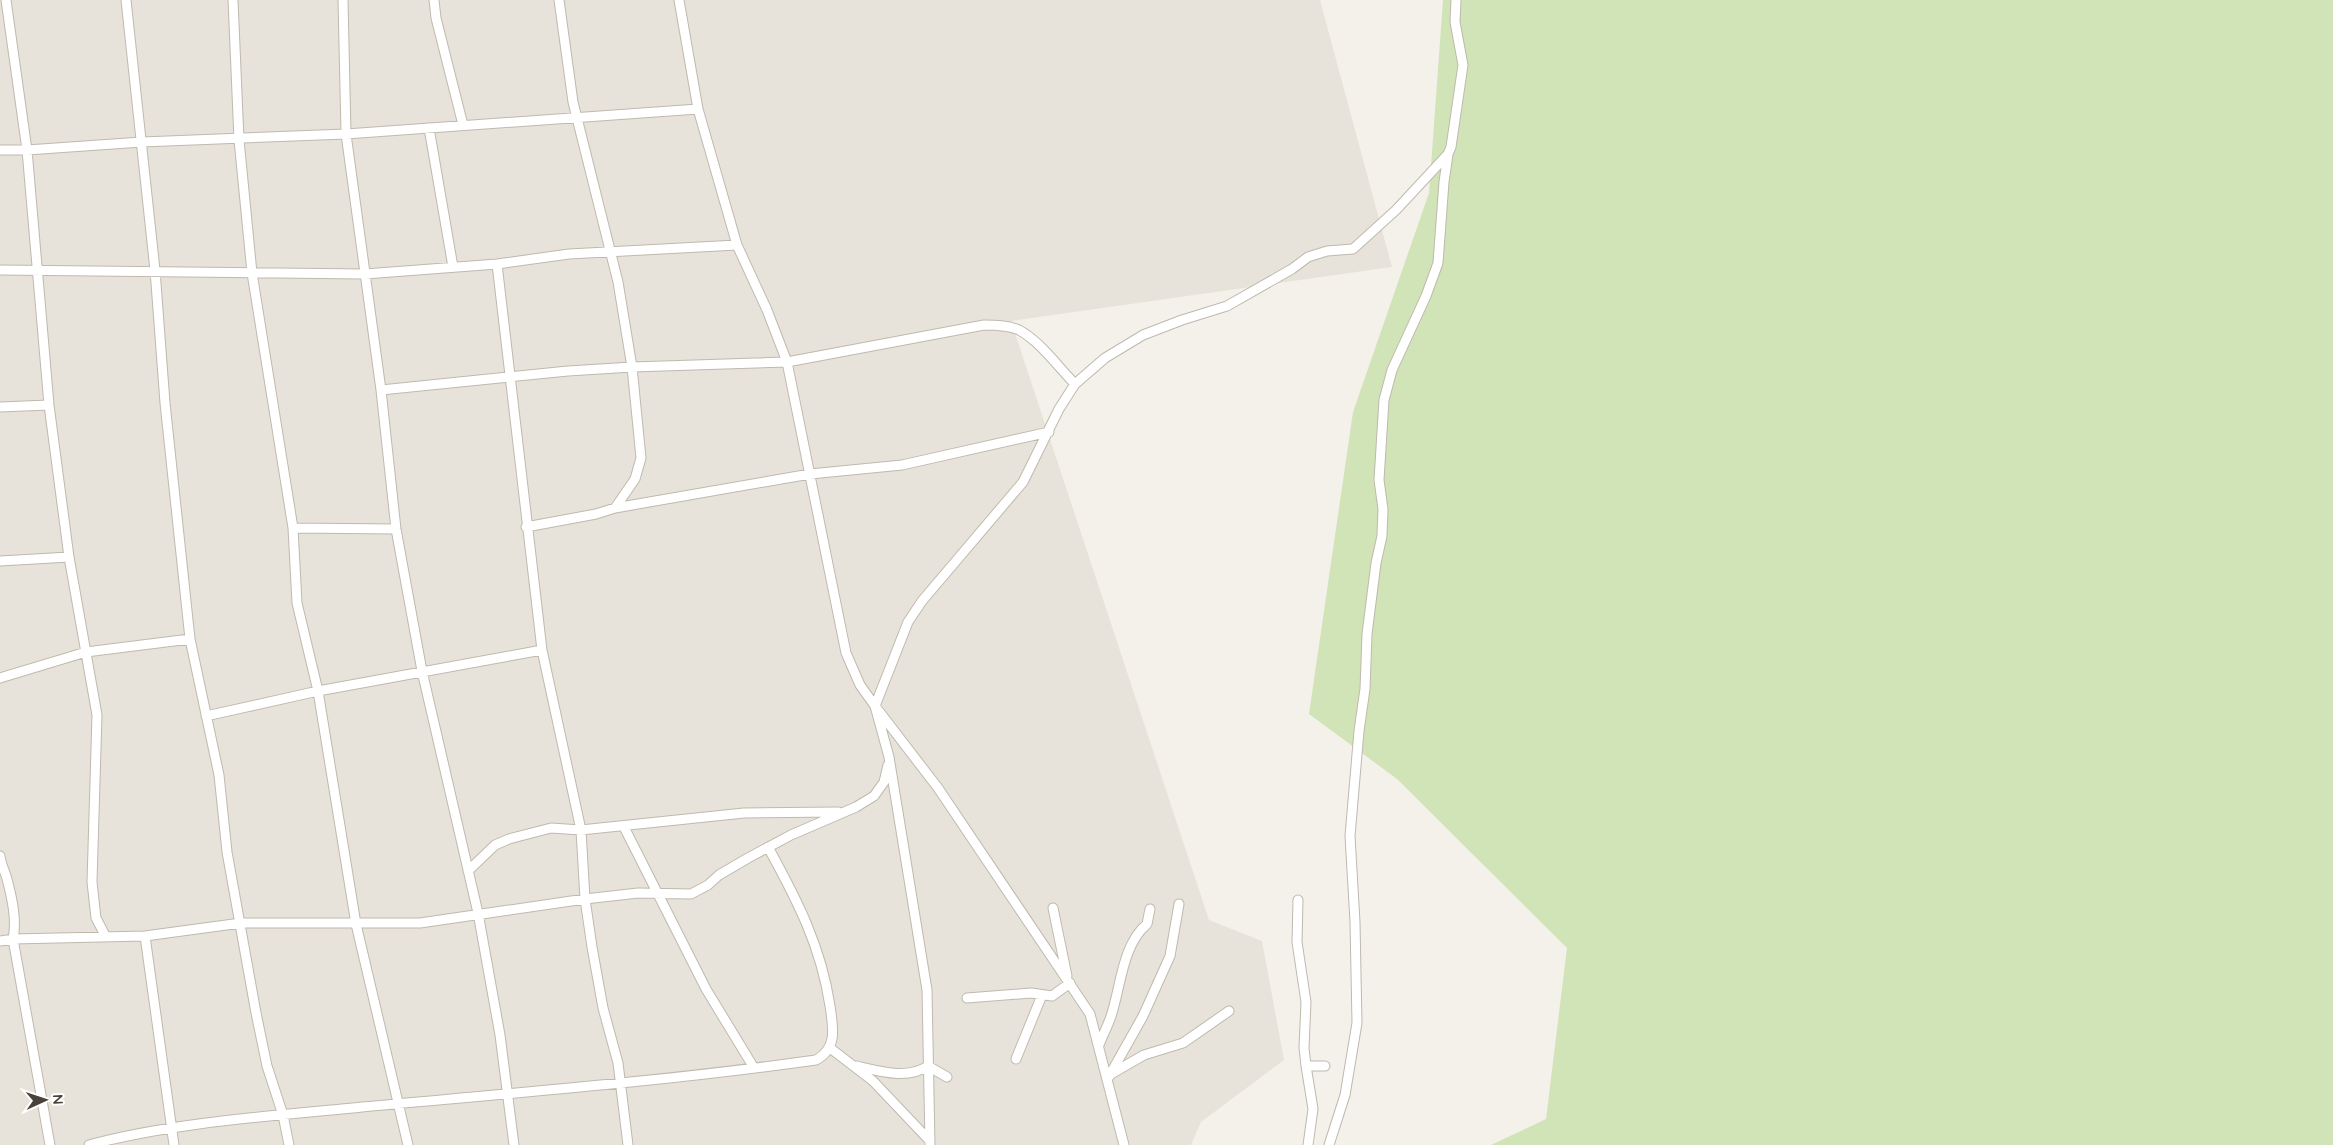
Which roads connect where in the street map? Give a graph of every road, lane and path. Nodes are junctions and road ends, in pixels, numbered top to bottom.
1 (6, 0) edge
2 (126, 0) edge
3 (233, 0) edge
4 (343, 0) edge
5 (434, 0) edge
6 (559, 0) edge
7 (680, 0) edge
8 (1456, 0) edge
9 (698, 109) junction
10 (577, 118) junction
11 (463, 125) junction
12 (429, 128) junction
13 (346, 134) junction
14 (239, 140) junction
15 (142, 142) junction
16 (0, 150) edge
17 (28, 150) junction
18 (1448, 154) junction
19 (737, 245) junction
20 (610, 252) junction
21 (497, 264) junction
22 (453, 266) junction
23 (0, 270) edge
24 (155, 270) junction
25 (37, 271) junction
26 (252, 274) junction
27 (365, 274) junction
28 (788, 362) junction
29 (632, 367) junction
30 (511, 378) junction
31 (1076, 384) junction
32 (380, 390) junction
33 (49, 404) junction
34 (0, 407) edge
35 (1049, 432) junction
36 (810, 474) junction
37 (615, 508) junction
38 (526, 527) junction
39 (293, 528) junction
40 (396, 529) junction
41 (69, 557) junction
42 (0, 561) edge
43 (190, 639) junction
44 (542, 650) junction
45 (86, 652) junction
46 (422, 671) junction
47 (0, 678) edge
48 (318, 690) junction
49 (875, 706) junction
50 (206, 716) junction
51 (889, 758) junction
52 (841, 812) junction
53 (624, 827) junction
54 (582, 830) junction
55 (768, 848) junction
56 (0, 856) edge
57 (468, 871) junction
58 (658, 894) junction
59 (586, 899) junction
60 (1298, 900) dead end
61 (1179, 904) dead end
62 (1053, 908) dead end
63 (1150, 909) dead end
64 (478, 914) junction
65 (241, 923) junction
66 (356, 924) junction
67 (145, 936) junction
68 (106, 937) junction
69 (13, 939) junction
70 (0, 941) edge
71 (1069, 982) junction
72 (1042, 995) junction
73 (967, 998) dead end
74 (1229, 1011) dead end
75 (1099, 1045) junction
76 (830, 1048) junction
77 (1016, 1059) dead end
78 (852, 1064) junction
79 (928, 1066) junction
80 (1306, 1066) junction
81 (1325, 1066) dead end
82 (754, 1068) junction
83 (948, 1077) dead end
84 (1109, 1077) junction
85 (621, 1082) junction
86 (508, 1095) junction
87 (399, 1104) junction
88 (283, 1115) junction
89 (171, 1129) junction
90 (930, 1143) edge
91 (50, 1145) edge
92 (89, 1145) edge
93 (174, 1145) edge
94 (289, 1145) edge
95 (408, 1145) edge
96 (514, 1145) edge
97 (628, 1145) edge
98 (1124, 1145) edge
99 (1308, 1145) edge
100 (1328, 1145) edge

1 - 17 street
2 - 15 street
3 - 14 street
4 - 13 street
5 - 11 street
6 - 10 street
7 - 9 street
8 - 18 street
9 - 10 street
9 - 19 street
10 - 11 street
10 - 20 street
11 - 12 street
12 - 13 street
12 - 22 street
13 - 14 street
13 - 27 street
14 - 15 street
14 - 26 street
15 - 17 street
15 - 24 street
16 - 17 street
17 - 25 street
18 - 31 street
18 - 100 street
19 - 20 street
19 - 28 street
20 - 21 street
20 - 29 street
21 - 22 street
21 - 30 street
22 - 27 street
23 - 25 street
24 - 25 street
24 - 26 street
24 - 43 street
25 - 33 street
26 - 27 street
26 - 39 street
27 - 32 street
28 - 29 street
28 - 31 street
28 - 36 street
29 - 30 street
29 - 37 street
30 - 32 street
30 - 38 street
31 - 35 street
32 - 40 street
33 - 34 street
33 - 41 street
35 - 36 street
35 - 49 street
36 - 37 street
36 - 49 street
37 - 38 street
38 - 44 street
39 - 40 street
39 - 48 street
40 - 46 street
41 - 42 street
41 - 45 street
43 - 45 street
43 - 50 street
44 - 46 street
44 - 54 street
45 - 47 street
45 - 68 street
46 - 48 street
46 - 57 street
48 - 50 street
48 - 66 street
49 - 51 street
49 - 71 street
50 - 65 street
51 - 52 street
51 - 79 street
52 - 53 street
52 - 55 street
53 - 54 street
53 - 58 street
54 - 57 street
54 - 59 street
55 - 58 street
55 - 76 street
56 - 69 street
57 - 64 street
58 - 59 street
58 - 82 street
59 - 64 street
59 - 85 street
60 - 80 street
61 - 84 street
62 - 71 street
63 - 75 street
64 - 66 street
64 - 86 street
65 - 66 street
65 - 67 street
65 - 88 street
66 - 87 street
67 - 68 street
67 - 89 street
68 - 69 street
69 - 70 street
69 - 91 street
71 - 72 street
71 - 75 street
72 - 73 street
72 - 77 street
74 - 84 street
75 - 84 street
76 - 78 street
76 - 82 street
78 - 79 street
78 - 90 street
79 - 83 street
79 - 90 street
80 - 81 street
80 - 99 street
82 - 85 street
84 - 98 street
85 - 86 street
85 - 97 street
86 - 87 street
86 - 96 street
87 - 88 street
87 - 95 street
88 - 89 street
88 - 94 street
89 - 92 street
89 - 93 street

